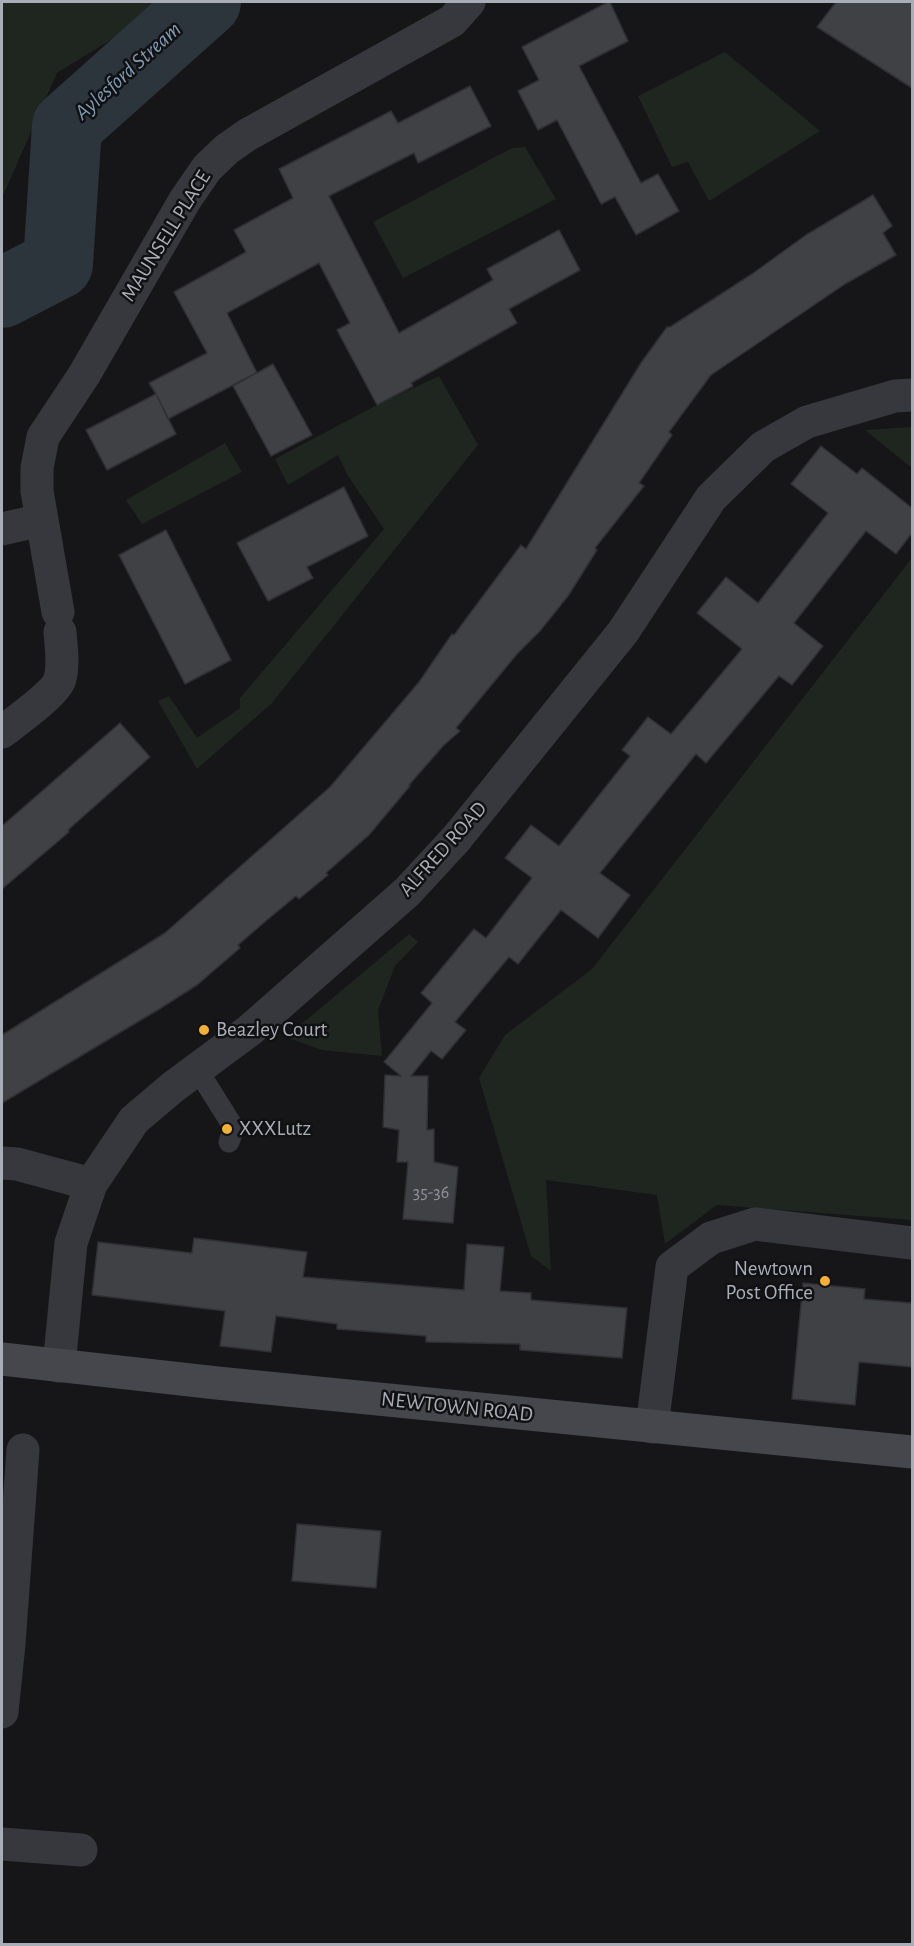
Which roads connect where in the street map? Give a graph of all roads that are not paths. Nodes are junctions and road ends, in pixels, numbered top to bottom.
1 (469, 2) edge
2 (912, 395) edge
3 (42, 520) junction
4 (2, 529) edge
5 (2, 732) edge
6 (197, 1069) junction
7 (230, 1142) dead end
8 (2, 1163) edge
9 (92, 1184) junction
10 (912, 1243) edge
11 (2, 1359) edge
12 (59, 1366) junction
13 (652, 1427) junction
14 (23, 1450) dead end
15 (912, 1452) edge
16 (5, 1644) edge
17 (2, 1712) edge
18 (2, 1844) edge
19 (81, 1850) dead end

1 - 3 street, MAUNSELL PLACE
2 - 6 street, ALFRED ROAD
3 - 4 street
3 - 5 street, MAUNSELL PLACE
6 - 7 lane
6 - 9 street, ALFRED ROAD
8 - 9 street
9 - 12 street, ALFRED ROAD
10 - 13 street
11 - 12 street, NEWTOWN ROAD
12 - 13 street, NEWTOWN ROAD
13 - 15 street, NEWTOWN ROAD
14 - 16 street
16 - 17 street
18 - 19 street

